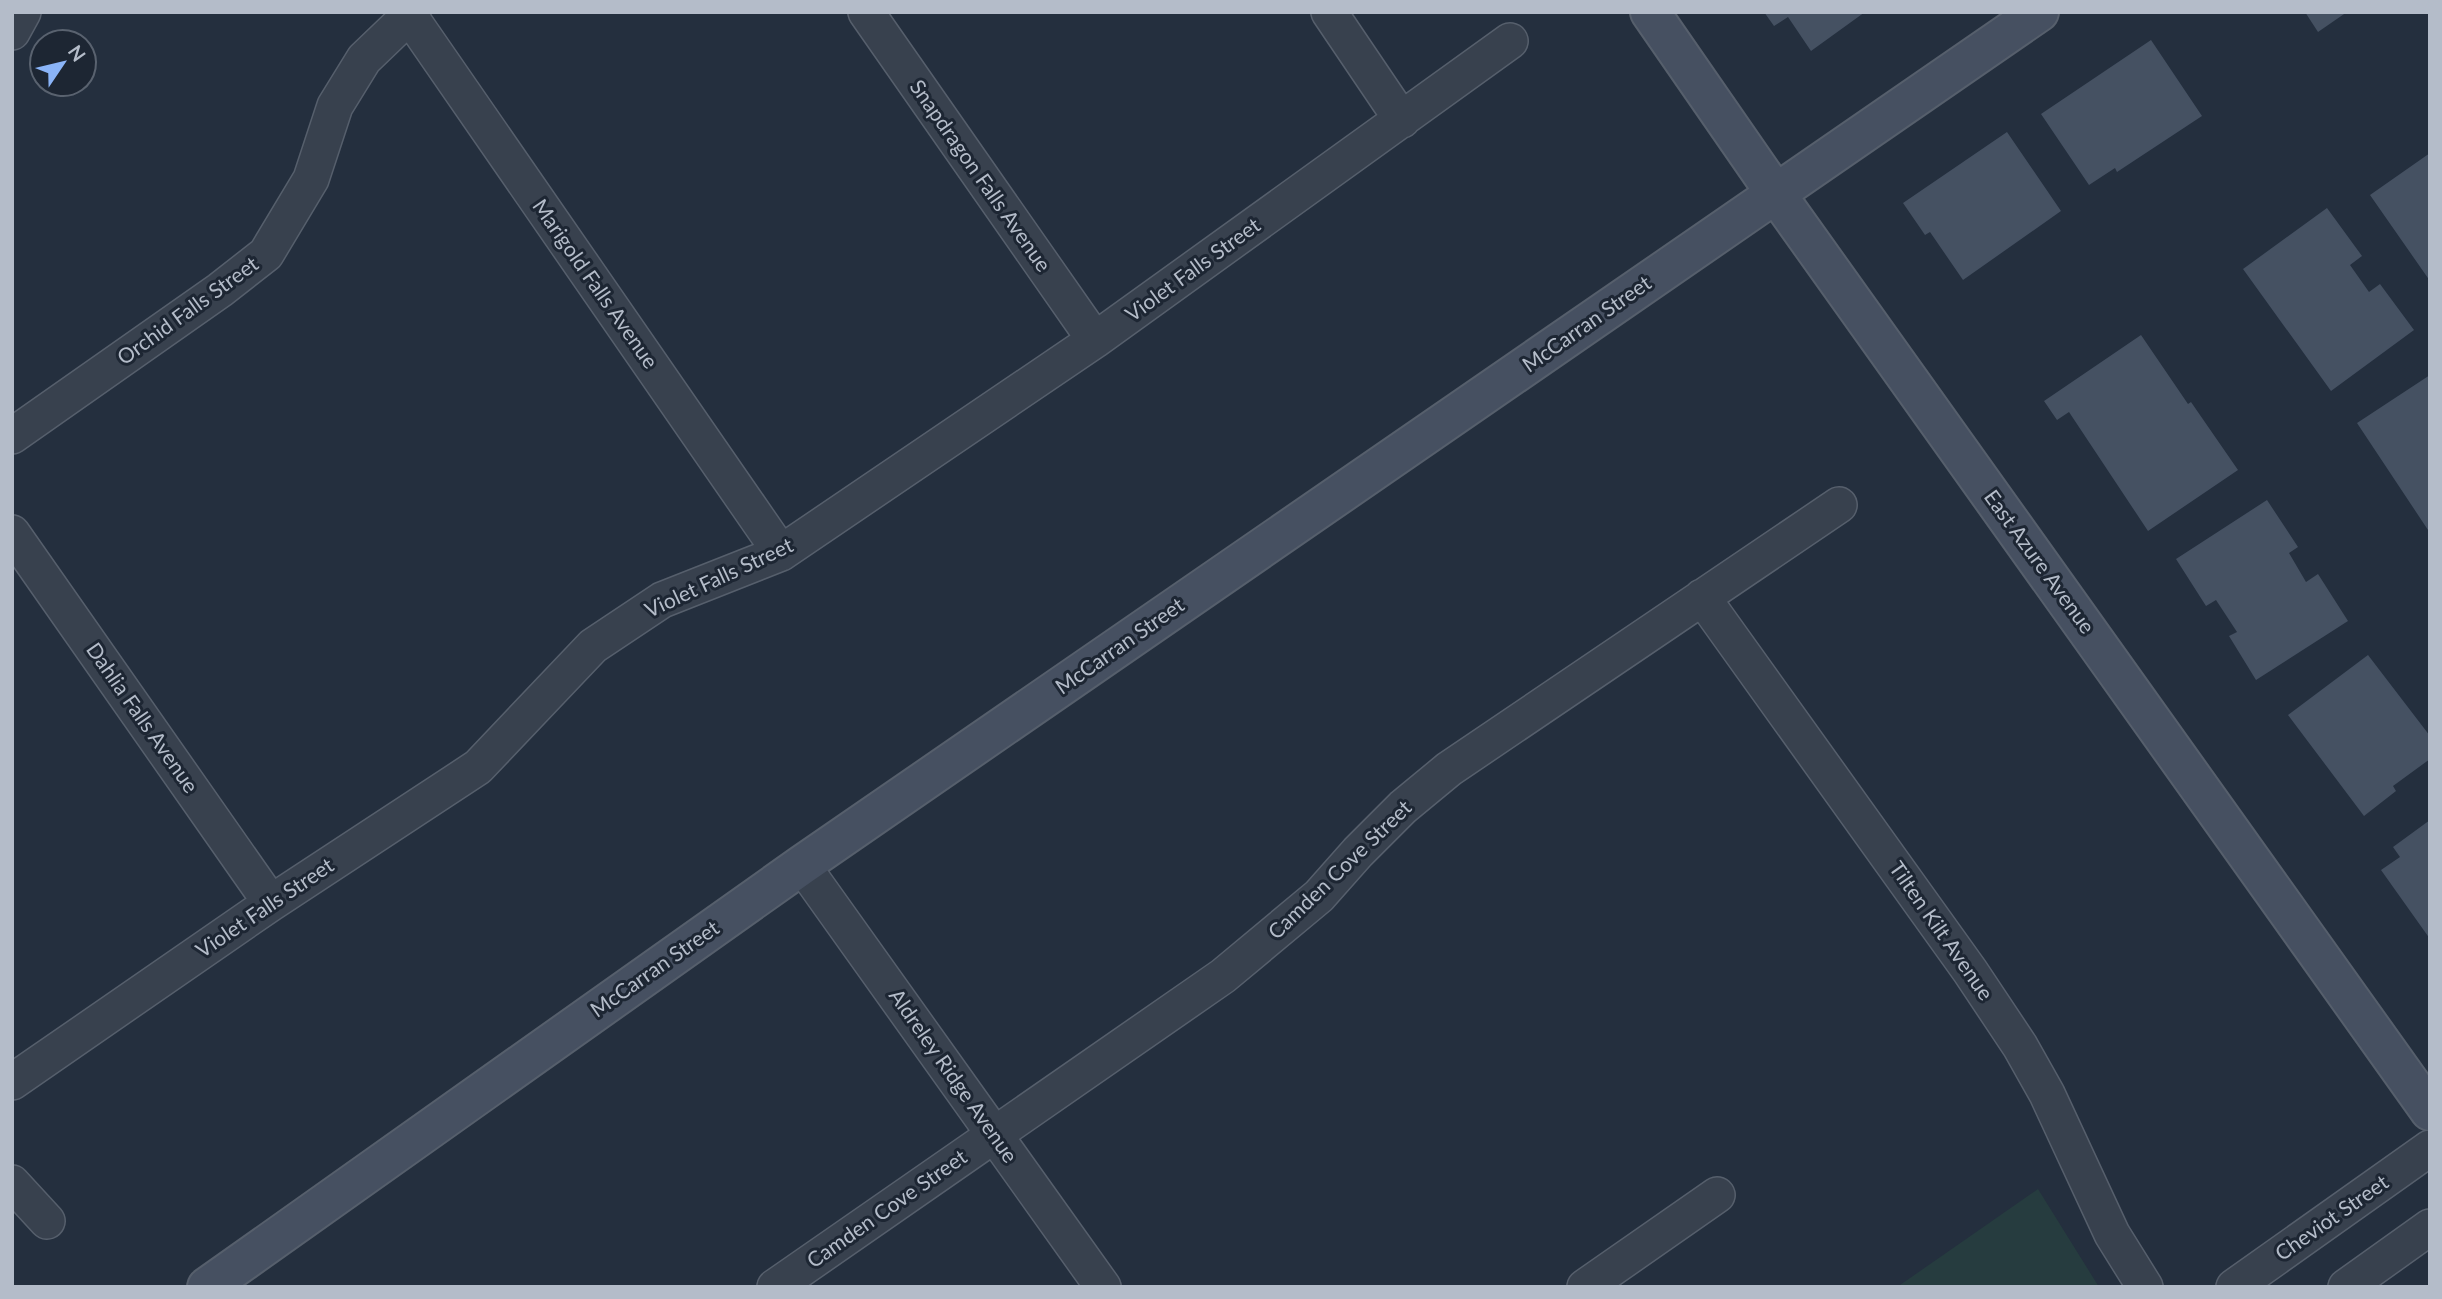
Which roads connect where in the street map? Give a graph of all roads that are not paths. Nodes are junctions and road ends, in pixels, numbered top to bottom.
1 (23, 12) edge
2 (866, 12) edge
3 (1328, 12) edge
4 (1650, 12) edge
5 (2039, 12) edge
6 (411, 13) edge
7 (12, 32) edge
8 (1510, 41) dead end
9 (1402, 120) junction
10 (1776, 194) junction
11 (1095, 340) junction
12 (12, 436) edge
13 (1839, 505) dead end
14 (12, 533) edge
15 (781, 553) junction
16 (1702, 597) junction
17 (802, 865) junction
18 (271, 903) junction
19 (12, 1082) edge
20 (2430, 1111) edge
21 (994, 1135) junction
22 (2430, 1149) edge
23 (12, 1183) edge
24 (1717, 1195) dead end
25 (47, 1221) dead end
26 (2430, 1227) edge
27 (207, 1287) edge
28 (775, 1287) edge
29 (1103, 1287) edge
30 (1585, 1287) edge
31 (2145, 1287) edge
32 (2234, 1287) edge
33 (2346, 1287) edge

1 - 7 street
2 - 11 street, Snapdragon Falls Avenue
3 - 9 street
4 - 10 street, East Azure Avenue
5 - 10 street, McCarran Street
6 - 12 street, Orchid Falls Street
6 - 15 street, Marigold Falls Avenue
8 - 9 street, Violet Falls Street
9 - 11 street, Violet Falls Street
10 - 17 street, McCarran Street
10 - 20 street, East Azure Avenue
11 - 15 street, Violet Falls Street
13 - 16 street, Camden Cove Street
14 - 18 street, Dahlia Falls Avenue
15 - 18 street, Violet Falls Street
16 - 21 street, Camden Cove Street
16 - 31 street, Tilten Kilt Avenue
17 - 21 street, Aldreley Ridge Avenue
17 - 27 street, McCarran Street
18 - 19 street, Violet Falls Street
21 - 28 street, Camden Cove Street
21 - 29 street, Aldreley Ridge Avenue
22 - 32 street, Cheviot Street
23 - 25 street
24 - 30 street
26 - 33 street

